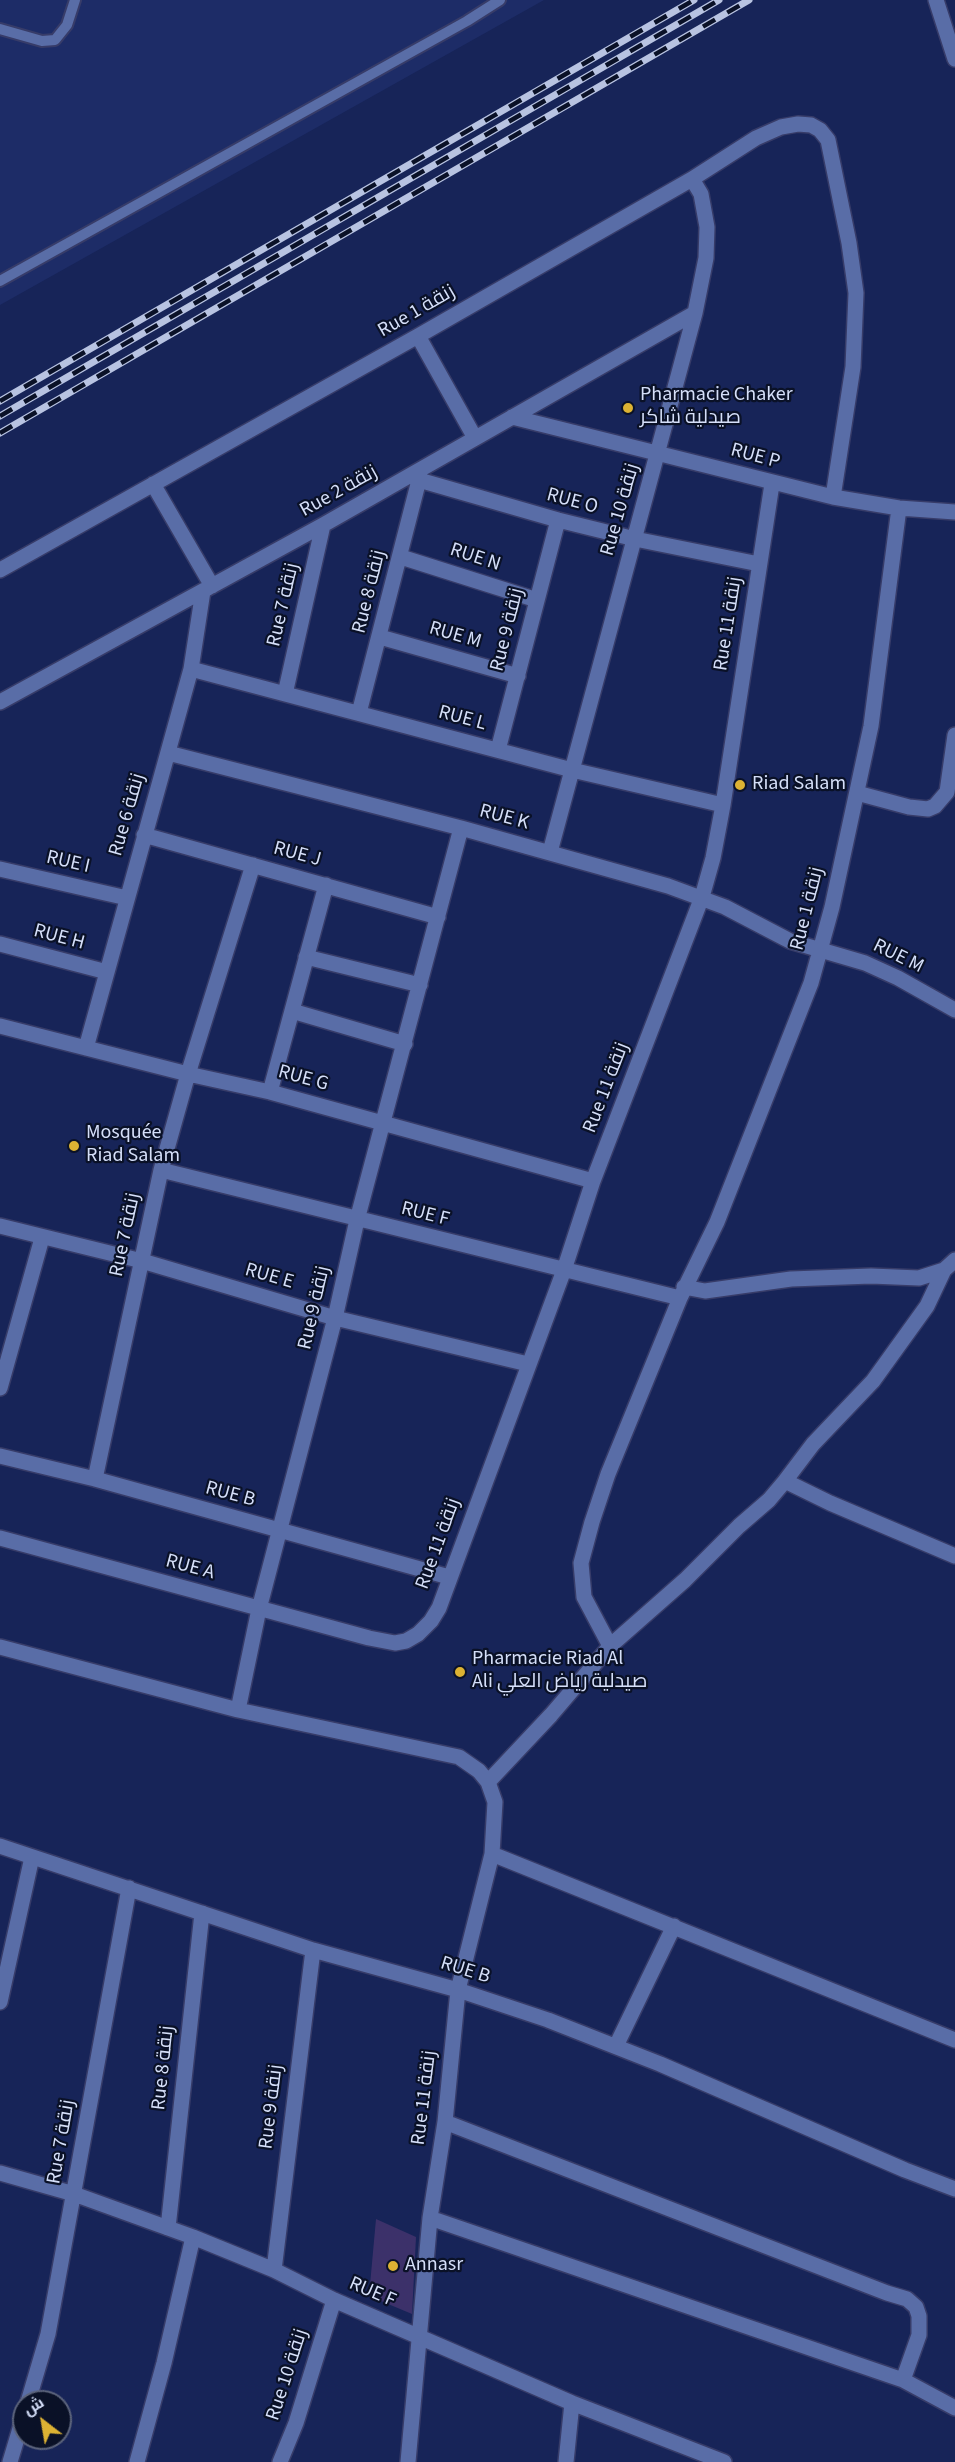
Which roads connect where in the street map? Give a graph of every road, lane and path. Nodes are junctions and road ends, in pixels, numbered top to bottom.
1 (75, 0) edge
2 (500, 0) edge
3 (936, 0) edge
4 (0, 29) edge
5 (955, 59) edge
6 (692, 179) junction
7 (0, 281) edge
8 (695, 312) junction
9 (418, 336) junction
10 (512, 417) junction
11 (475, 438) junction
12 (659, 453) junction
13 (417, 477) junction
14 (153, 484) junction
15 (772, 484) junction
16 (833, 497) junction
17 (899, 508) junction
18 (955, 512) edge
19 (558, 520) junction
20 (323, 525) junction
21 (635, 539) junction
22 (401, 557) junction
23 (759, 564) junction
24 (0, 570) edge
25 (208, 588) junction
26 (537, 600) junction
27 (380, 637) junction
28 (191, 669) junction
29 (518, 676) junction
30 (285, 694) junction
31 (0, 702) edge
32 (359, 713) junction
33 (955, 735) edge
34 (498, 750) junction
35 (168, 753) junction
36 (572, 770) junction
37 (857, 793) junction
38 (723, 805) junction
39 (460, 828) junction
40 (144, 835) junction
41 (550, 852) junction
42 (253, 865) junction
43 (0, 869) edge
44 (326, 885) junction
45 (702, 897) junction
46 (127, 898) junction
47 (438, 917) junction
48 (0, 944) edge
49 (820, 950) junction
50 (306, 957) junction
51 (107, 972) junction
52 (420, 985) junction
53 (955, 1010) edge
54 (292, 1011) junction
55 (0, 1026) edge
56 (405, 1044) junction
57 (86, 1048) junction
58 (188, 1074) junction
59 (270, 1092) junction
60 (384, 1123) junction
61 (161, 1170) junction
62 (593, 1181) junction
63 (357, 1220) junction
64 (0, 1226) edge
65 (42, 1238) junction
66 (142, 1261) junction
67 (950, 1265) edge
68 (564, 1270) junction
69 (682, 1292) junction
70 (335, 1318) junction
71 (528, 1364) junction
72 (0, 1388) edge
73 (0, 1456) edge
74 (95, 1479) junction
75 (785, 1481) junction
76 (280, 1531) junction
77 (0, 1538) edge
78 (955, 1556) edge
79 (449, 1577) junction
80 (259, 1609) junction
81 (369, 1638) joint
82 (610, 1646) junction
83 (0, 1647) edge
84 (238, 1710) junction
85 (488, 1782) junction
86 (0, 1846) edge
87 (492, 1854) junction
88 (32, 1857) junction
89 (129, 1888) junction
90 (202, 1912) junction
91 (674, 1926) junction
92 (313, 1950) junction
93 (458, 1990) junction
94 (0, 2002) edge
95 (955, 2040) edge
96 (616, 2046) junction
97 (445, 2122) junction
98 (0, 2173) edge
99 (955, 2189) edge
100 (74, 2194) junction
101 (430, 2218) junction
102 (168, 2228) junction
103 (193, 2237) junction
104 (274, 2270) junction
105 (334, 2300) junction
106 (418, 2336) junction
107 (903, 2380) junction
108 (32, 2390) edge
109 (572, 2403) junction
110 (955, 2408) edge
111 (699, 2457) edge
112 (137, 2462) edge
113 (280, 2462) edge
114 (408, 2462) edge
115 (566, 2462) edge
116 (724, 2462) edge

1 - 4 lane
2 - 7 lane
3 - 5 street
6 - 8 street, Rue 10 زنقة
6 - 9 street, Rue 1 زنقة
6 - 16 street, Rue 1 زنقة
8 - 10 street, Rue 2 زنقة
8 - 12 street, Rue 10 زنقة
9 - 11 street
9 - 14 street, Rue 1 زنقة
10 - 11 street, Rue 2 زنقة
10 - 12 street, RUE P
11 - 13 street, Rue 2 زنقة
12 - 15 street, RUE P
12 - 21 street, Rue 10 زنقة
13 - 19 street, RUE O
13 - 20 street, Rue 2 زنقة
13 - 22 street, Rue 8 زنقة
14 - 24 street, Rue 1 زنقة
14 - 25 street
15 - 16 street, RUE P
15 - 23 street, Rue 11 زنقة
16 - 17 street, RUE P
17 - 18 street, RUE P
17 - 37 street, Rue 1 زنقة
19 - 21 street, RUE O
19 - 26 street, Rue 9 زنقة
20 - 25 street, Rue 2 زنقة
20 - 30 street, Rue 7 زنقة
21 - 23 street, RUE O
21 - 36 street, Rue 10 زنقة
22 - 26 street, RUE N
22 - 27 street, Rue 8 زنقة
23 - 38 street, Rue 11 زنقة
25 - 28 street, Rue 6 زنقة
25 - 31 street, Rue 2 زنقة
26 - 29 street, Rue 9 زنقة
27 - 29 street, RUE M
27 - 32 street, Rue 8 زنقة
28 - 30 street, RUE L
28 - 35 street, Rue 6 زنقة
29 - 34 street, Rue 9 زنقة
30 - 32 street, RUE L
32 - 34 street, RUE L
33 - 37 street
34 - 36 street, RUE L
35 - 39 street, RUE K
35 - 40 street, Rue 6 زنقة
36 - 38 street, RUE L
36 - 41 street, Rue 10 زنقة
37 - 49 street, Rue 1 زنقة
38 - 45 street, Rue 11 زنقة
39 - 41 street, RUE K
39 - 47 street, Rue 9 زنقة
40 - 42 street, RUE J
40 - 46 street, Rue 6 زنقة
41 - 45 street, RUE K
42 - 44 street, RUE J
42 - 58 street, Rue 7 زنقة
43 - 46 street, RUE I
44 - 47 street, RUE J
44 - 50 street
45 - 49 street, RUE K
45 - 62 street, Rue 11 زنقة
46 - 51 street, Rue 6 زنقة
47 - 52 street, Rue 9 زنقة
48 - 51 street, RUE H
49 - 53 street, RUE M
49 - 69 street, Rue 1 زنقة
50 - 52 street
50 - 54 street
51 - 57 street, Rue 6 زنقة
52 - 56 street, Rue 9 زنقة
54 - 56 street
54 - 59 street
55 - 57 street, RUE G
56 - 60 street, Rue 9 زنقة
57 - 58 street, RUE G
58 - 59 street, RUE G
58 - 61 street, Rue 7 زنقة
59 - 60 street, RUE G
60 - 62 street, RUE G
60 - 63 street, Rue 9 زنقة
61 - 63 street, RUE F
61 - 66 street, Rue 7 زنقة
62 - 68 street, Rue 11 زنقة
63 - 68 street, RUE F
63 - 70 street, Rue 9 زنقة
64 - 65 street, RUE E
65 - 66 street, RUE E
65 - 72 street
66 - 70 street, RUE E
66 - 74 street, Rue 7 زنقة
67 - 69 street, RUE F
67 - 75 street
68 - 69 street, RUE F
68 - 71 street, Rue 11 زنقة
69 - 82 street, Rue 1 زنقة
70 - 71 street, RUE E
70 - 76 street, Rue 9 زنقة
71 - 79 street, Rue 11 زنقة
73 - 74 street, RUE B
74 - 76 street, RUE B
75 - 78 street
75 - 82 street
76 - 79 street, RUE B
76 - 80 street, Rue 9 زنقة
77 - 80 street, RUE A
79 - 81 street, Rue 11 زنقة
80 - 81 street, RUE A
80 - 84 street, Rue 9 زنقة
82 - 85 street
83 - 84 street
84 - 85 street
85 - 87 street, Rue 11 زنقة
86 - 88 street, RUE B
87 - 91 street
87 - 93 street, Rue 11 زنقة
88 - 89 street, RUE B
88 - 94 street
89 - 90 street, RUE B
89 - 100 street, Rue 7 زنقة
90 - 92 street, RUE B
90 - 102 street, Rue 8 زنقة
91 - 95 street
91 - 96 street
92 - 93 street, RUE B
92 - 104 street, Rue 9 زنقة
93 - 96 street, RUE B
93 - 97 street, Rue 11 زنقة
96 - 99 street, RUE B
97 - 101 street, Rue 11 زنقة
97 - 107 street
98 - 100 street, RUE F
100 - 102 street, RUE F
100 - 108 street, Rue 7 زنقة
101 - 106 street, Rue 11 زنقة
101 - 107 street
102 - 103 street, RUE F
103 - 104 street, RUE F
103 - 112 street
104 - 105 street, RUE F
105 - 106 street, RUE F
105 - 113 street, Rue 10 زنقة
106 - 109 street, RUE F
106 - 114 street, Rue 11 زنقة
107 - 110 street
109 - 111 street, RUE F
109 - 115 street
111 - 116 street, RUE F

